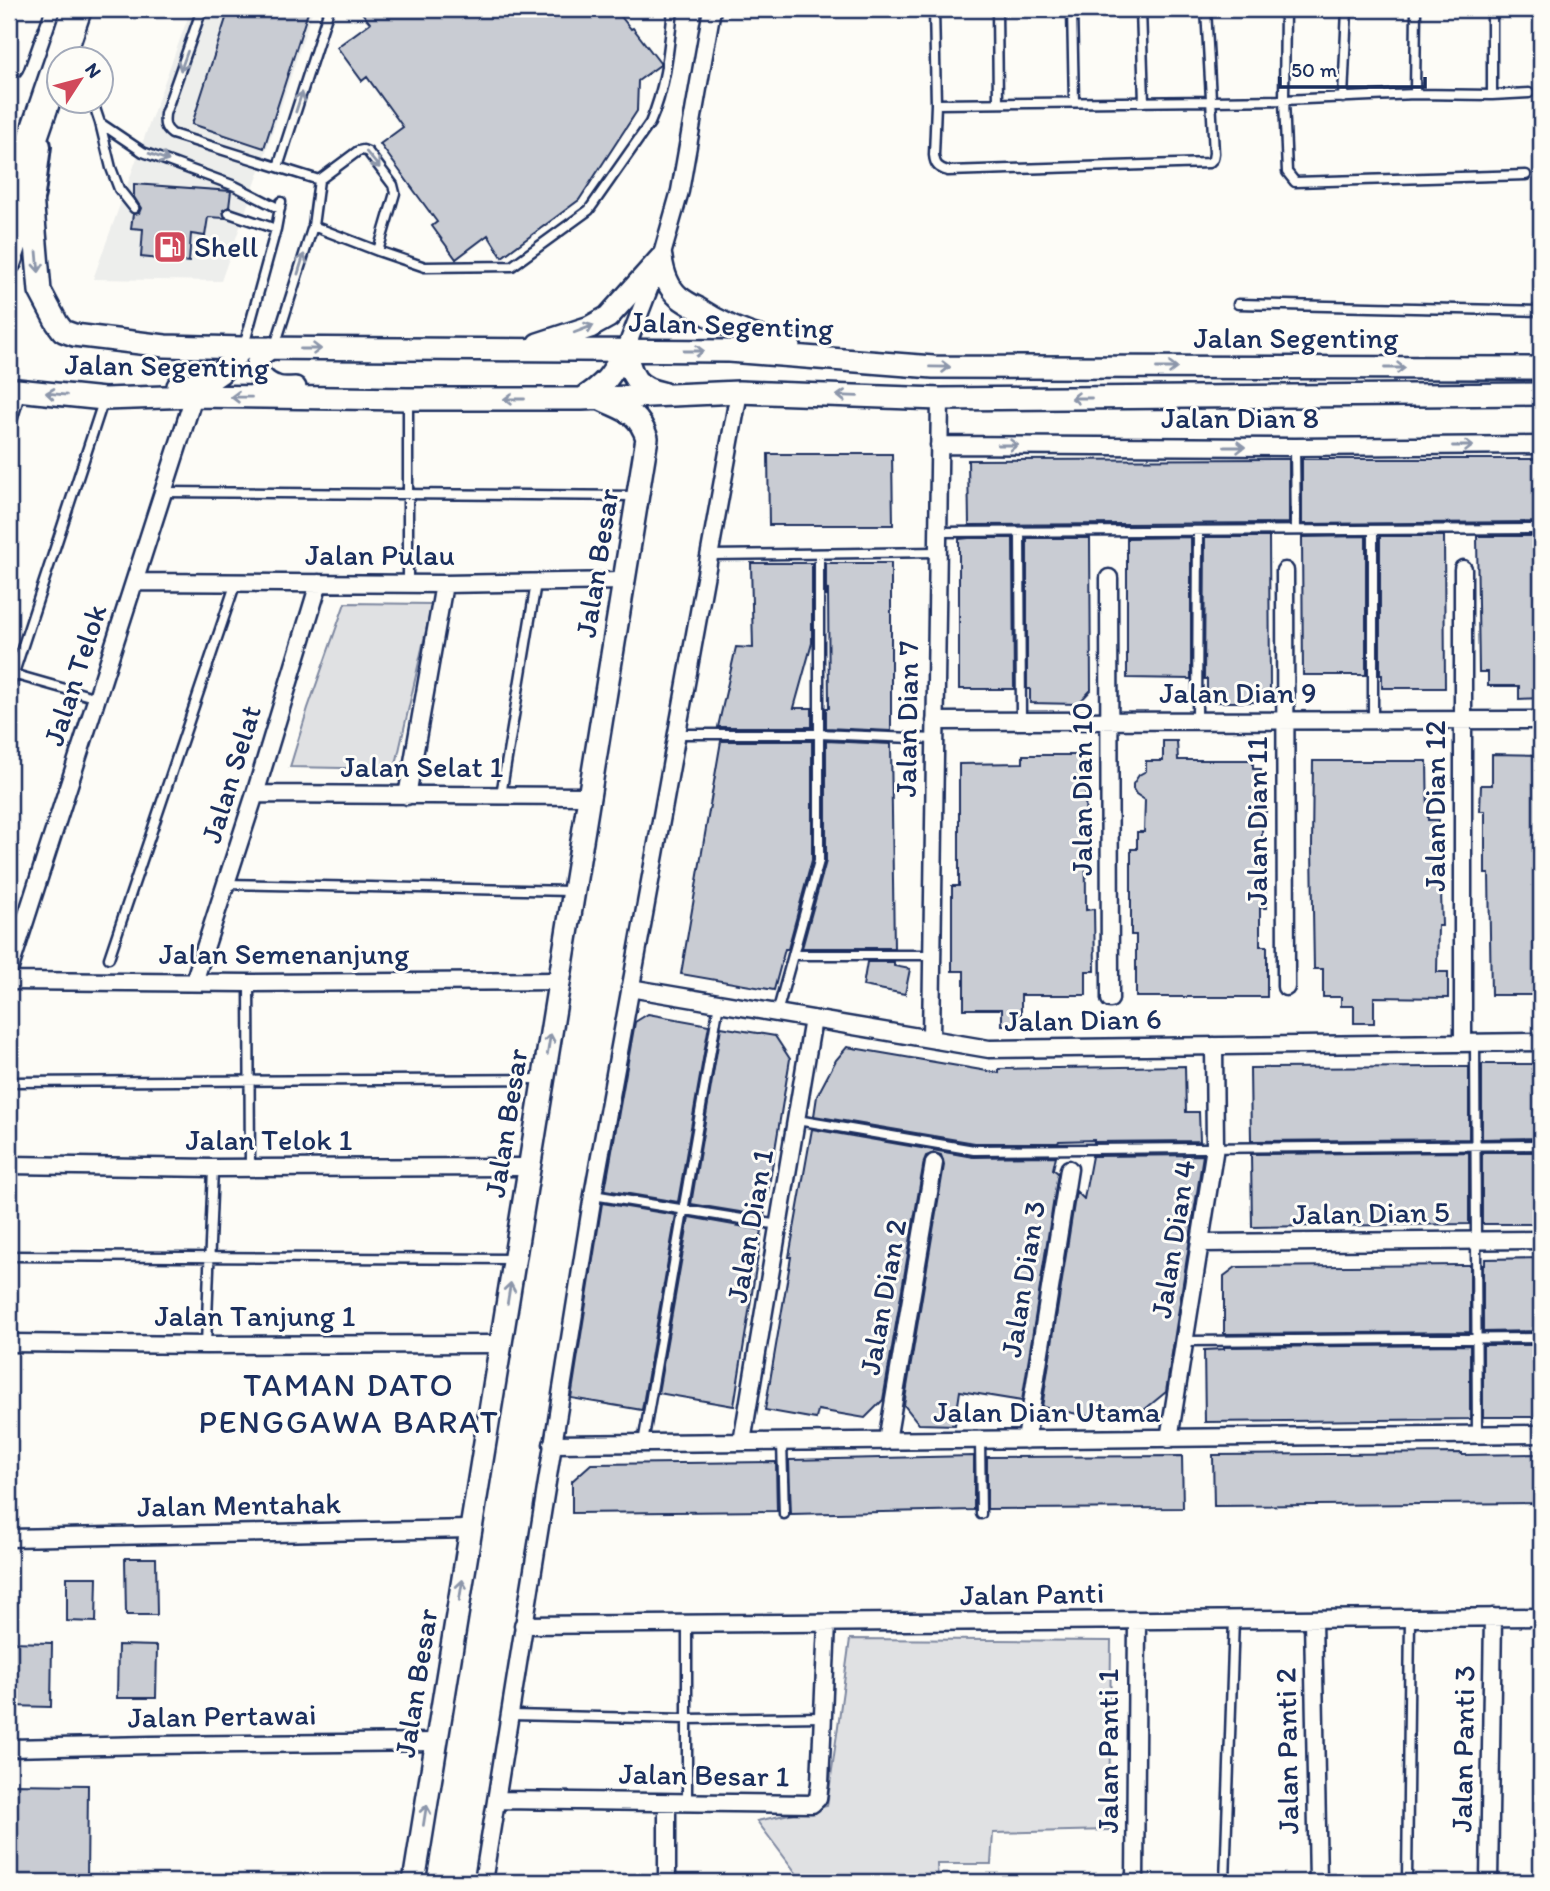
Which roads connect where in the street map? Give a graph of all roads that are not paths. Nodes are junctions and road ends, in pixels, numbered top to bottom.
1 (29, 9) edge
2 (202, 9) edge
3 (329, 9) edge
4 (673, 9) edge
5 (712, 9) edge
6 (934, 9) edge
7 (997, 9) edge
8 (1072, 9) edge
9 (1141, 9) edge
10 (1206, 9) edge
11 (1285, 9) edge
12 (1347, 9) edge
13 (1416, 9) edge
14 (1492, 9) edge
15 (73, 20) edge
16 (77, 46) edge
17 (9, 65) edge
18 (1529, 93) dead end
19 (1415, 94) junction
20 (1492, 95) junction
21 (1343, 97) junction
22 (1284, 100) junction
23 (1211, 101) junction
24 (1074, 102) junction
25 (1143, 102) junction
26 (998, 103) junction
27 (936, 104) junction
28 (98, 116) edge
29 (100, 123) junction
30 (278, 167) junction
31 (1526, 175) dead end
32 (319, 180) junction
33 (20, 200) edge
34 (134, 208) dead end
35 (229, 213) dead end
36 (313, 226) junction
37 (276, 229) junction
38 (378, 251) junction
39 (661, 258) junction
40 (9, 261) edge
41 (1238, 304) dead end
42 (1541, 311) edge
43 (243, 348) junction
44 (272, 349) junction
45 (519, 350) junction
46 (625, 351) junction
47 (862, 362) junction
48 (1541, 368) edge
49 (13, 390) edge
50 (739, 392) junction
51 (1541, 394) edge
52 (670, 395) junction
53 (194, 396) junction
54 (590, 398) junction
55 (104, 399) junction
56 (408, 399) junction
57 (940, 399) junction
58 (9, 417) edge
59 (940, 445) junction
60 (1541, 445) edge
61 (1295, 447) junction
62 (163, 492) junction
63 (408, 494) junction
64 (638, 496) junction
65 (1541, 529) edge
66 (1296, 530) junction
67 (1373, 530) junction
68 (1198, 531) junction
69 (938, 532) junction
70 (1020, 532) junction
71 (938, 552) junction
72 (709, 555) junction
73 (819, 555) junction
74 (1463, 569) dead end
75 (1285, 571) dead end
76 (1109, 578) dead end
77 (624, 581) junction
78 (135, 582) junction
79 (236, 582) junction
80 (319, 583) junction
81 (408, 583) junction
82 (536, 583) junction
83 (444, 584) junction
84 (11, 674) edge
85 (9, 688) edge
86 (98, 698) junction
87 (1541, 719) edge
88 (1285, 720) junction
89 (1373, 720) junction
90 (1463, 720) junction
91 (935, 721) junction
92 (1110, 721) junction
93 (1197, 721) junction
94 (1021, 722) junction
95 (676, 734) junction
96 (819, 734) junction
97 (935, 739) junction
98 (255, 794) junction
99 (501, 794) junction
100 (407, 796) junction
101 (589, 796) junction
102 (226, 884) junction
103 (574, 891) junction
104 (793, 955) junction
105 (932, 955) junction
106 (109, 958) dead end
107 (9, 971) edge
108 (9, 981) edge
109 (559, 981) junction
110 (194, 982) junction
111 (249, 983) junction
112 (629, 988) junction
113 (1286, 988) dead end
114 (1110, 999) dead end
115 (719, 1003) junction
116 (777, 1013) junction
117 (813, 1018) junction
118 (930, 1039) junction
119 (1541, 1042) edge
120 (1469, 1043) junction
121 (1214, 1046) junction
122 (544, 1079) junction
123 (249, 1080) junction
124 (9, 1082) edge
125 (797, 1120) junction
126 (1475, 1145) junction
127 (1541, 1145) edge
128 (1216, 1147) junction
129 (934, 1163) dead end
130 (9, 1166) edge
131 (529, 1167) junction
132 (213, 1168) junction
133 (250, 1168) junction
134 (1069, 1169) dead end
135 (593, 1195) junction
136 (684, 1209) junction
137 (779, 1225) junction
138 (1476, 1240) junction
139 (1541, 1240) edge
140 (1200, 1242) junction
141 (9, 1256) edge
142 (211, 1258) junction
143 (514, 1259) junction
144 (1541, 1338) edge
145 (1476, 1339) junction
146 (1185, 1341) junction
147 (9, 1343) edge
148 (501, 1344) junction
149 (206, 1345) junction
150 (1541, 1434) edge
151 (1477, 1435) junction
152 (1169, 1439) junction
153 (980, 1440) junction
154 (1026, 1440) junction
155 (887, 1441) junction
156 (782, 1442) junction
157 (643, 1443) junction
158 (742, 1443) junction
159 (552, 1444) junction
160 (783, 1514) dead end
161 (981, 1514) dead end
162 (471, 1529) junction
163 (9, 1538) edge
164 (1493, 1617) junction
165 (1541, 1617) edge
166 (1410, 1618) junction
167 (1234, 1619) junction
168 (1313, 1619) junction
169 (1137, 1620) junction
170 (827, 1623) junction
171 (523, 1625) junction
172 (687, 1625) junction
173 (511, 1715) junction
174 (822, 1717) junction
175 (687, 1718) junction
176 (437, 1742) junction
177 (9, 1748) edge
178 (496, 1800) junction
179 (667, 1803) junction
180 (687, 1803) junction
181 (414, 1882) edge
182 (483, 1882) edge
183 (667, 1882) edge
184 (1135, 1882) edge
185 (1225, 1882) edge
186 (1318, 1882) edge
187 (1407, 1882) edge
188 (1489, 1882) edge

1 - 17 highway
2 -> 30 lane
30 -> 3 lane
4 - 38 lane
5 - 39 street
6 - 27 lane
7 - 26 lane
8 - 24 lane
9 - 25 lane
10 - 23 lane
11 - 22 lane
12 - 21 lane
13 - 19 lane
14 - 20 lane
15 - 16 lane
15 - 33 highway
18 - 20 lane
19 - 20 lane
19 - 21 lane
21 - 22 lane
22 - 23 lane
22 - 31 lane
23 - 25 lane
23 - 27 lane
24 - 25 lane
24 - 26 lane
26 - 27 lane
28 - 29 lane
29 - 34 lane
29 -> 37 lane
30 - 32 lane
32 - 36 lane
32 -> 38 lane
33 - 40 main road
33 -> 43 street, Jalan Segenting
35 - 37 lane
36 - 38 lane
44 -> 36 lane
37 - 43 lane
45 -> 39 street
39 - 46 street
39 - 47 street
41 - 42 lane
43 - 44 street, Jalan Segenting
43 - 55 street
44 -> 45 street, Jalan Segenting
44 - 56 street
45 - 46 street, Jalan Segenting
46 -> 47 street, Jalan Segenting
46 - 52 street
46 - 54 street
47 -> 48 street, Jalan Segenting
47 - 57 street
55 -> 49 street, Jalan Segenting
49 - 58 street
50 - 52 street, Jalan Segenting
57 -> 50 street, Jalan Segenting
50 - 72 street
51 -> 57 street, Jalan Segenting
52 - 54 street, Jalan Segenting
53 - 55 street, Jalan Segenting
56 -> 53 street, Jalan Segenting
53 - 62 street, Jalan Telok
54 -> 56 street, Jalan Segenting
54 - 64 street, Jalan Besar
55 - 84 lane
56 - 63 lane
57 - 59 street, Jalan Dian 7
59 -> 61 street, Jalan Dian 8
59 - 69 street, Jalan Dian 7
61 -> 60 street, Jalan Dian 8
61 - 66 lane
62 - 63 lane
62 - 78 street, Jalan Telok
63 - 64 lane
63 - 81 lane
64 - 77 street, Jalan Besar
65 - 67 lane
66 - 67 lane
66 - 68 lane
67 - 89 lane
68 - 70 lane
68 - 93 lane
69 - 70 lane
69 - 71 street, Jalan Dian 7
70 - 94 lane
71 - 73 lane
71 - 91 street, Jalan Dian 7
72 - 73 lane
72 - 95 street
73 - 96 lane
74 - 90 street, Jalan Dian 12
75 - 88 street, Jalan Dian 11
76 - 92 street, Jalan Dian 10
77 - 82 street, Jalan Pulau
77 - 101 street, Jalan Besar
78 - 79 street, Jalan Pulau
78 - 86 street, Jalan Telok
79 - 80 street, Jalan Pulau
79 - 106 lane
80 - 81 street, Jalan Pulau
80 - 98 street, Jalan Selat
81 - 83 street, Jalan Pulau
82 - 83 street, Jalan Pulau
82 - 99 lane
83 - 100 street
84 - 85 lane
84 - 86 lane
86 - 107 street, Jalan Telok
87 - 90 street, Jalan Dian 9
88 - 89 street, Jalan Dian 9
88 - 93 street, Jalan Dian 9
88 - 113 street, Jalan Dian 11
89 - 90 street, Jalan Dian 9
90 - 120 street, Jalan Dian 12
91 - 94 street, Jalan Dian 9
91 - 97 street, Jalan Dian 7
92 - 93 street, Jalan Dian 9
92 - 94 street, Jalan Dian 9
92 - 114 street, Jalan Dian 10
95 - 96 lane
95 - 112 street
96 - 97 lane
96 - 104 lane
97 - 105 street, Jalan Dian 7
98 - 100 street, Jalan Selat 1
98 - 102 street, Jalan Selat
99 - 100 street, Jalan Selat 1
99 - 101 street, Jalan Selat 1
101 - 103 street, Jalan Besar
102 - 103 lane
102 - 110 street, Jalan Selat
103 - 109 street, Jalan Besar
104 - 105 lane
104 - 116 lane
105 - 118 street, Jalan Dian 7
108 - 110 street, Jalan Semenanjung
109 - 111 street, Jalan Semenanjung
122 -> 109 street, Jalan Besar
110 - 111 street, Jalan Semenanjung
111 - 123 lane
112 - 115 street, Jalan Dian 6
112 - 135 street
115 - 116 street, Jalan Dian 6
115 - 136 lane
116 - 117 street, Jalan Dian 6
117 - 118 street, Jalan Dian 6
117 - 125 street, Jalan Dian 1
118 - 121 street, Jalan Dian 6
119 - 120 street, Jalan Dian 6
120 - 121 street, Jalan Dian 6
120 - 126 lane
121 - 128 street, Jalan Dian 4
122 - 123 lane
122 - 131 street, Jalan Besar
123 - 124 lane
123 - 133 lane
125 - 128 lane
125 - 137 street, Jalan Dian 1
126 - 127 lane
126 - 128 lane
126 - 138 lane
128 - 140 street, Jalan Dian 4
129 - 155 street, Jalan Dian 2
130 - 132 street, Jalan Telok 1
131 - 133 street, Jalan Telok 1
131 - 143 street, Jalan Besar
132 - 133 street, Jalan Telok 1
132 - 142 lane
134 - 154 street, Jalan Dian 3
135 - 136 lane
135 - 159 street
136 - 137 lane
136 - 157 lane
137 - 158 street, Jalan Dian 1
138 - 139 street, Jalan Dian 5
138 - 140 street, Jalan Dian 5
138 - 145 lane
140 - 146 street, Jalan Dian 4
141 - 142 lane
142 - 143 lane
142 - 149 lane
148 -> 143 street, Jalan Besar
144 - 145 lane
145 - 146 lane
145 - 151 lane
146 - 152 street, Jalan Dian 4
147 - 149 street, Jalan Tanjung 1
148 - 149 street, Jalan Tanjung 1
148 - 162 street, Jalan Besar
150 - 151 street, Jalan Dian Utama
151 - 152 street, Jalan Dian Utama
152 - 154 street, Jalan Dian Utama
153 - 154 street, Jalan Dian Utama
153 - 155 street, Jalan Dian Utama
153 - 161 lane
155 - 156 street, Jalan Dian Utama
156 - 158 street, Jalan Dian Utama
156 - 160 lane
157 - 158 street, Jalan Dian Utama
157 - 159 street, Jalan Dian Utama
159 - 171 street
162 - 163 street, Jalan Mentahak
176 -> 162 street, Jalan Besar
164 - 165 street, Jalan Panti
164 - 166 street, Jalan Panti
164 - 188 street, Jalan Panti 3
166 - 168 street, Jalan Panti
166 - 187 lane
167 - 168 street, Jalan Panti
167 - 169 street, Jalan Panti
167 - 185 lane
168 - 186 street, Jalan Panti 2
169 - 170 street, Jalan Panti
169 - 184 street, Jalan Panti 1
170 - 172 street, Jalan Panti
170 - 174 street, Jalan Besar 1
171 - 172 street, Jalan Panti
171 - 173 street
172 - 175 lane
173 - 175 lane
173 - 178 street
174 - 175 lane
174 - 180 street, Jalan Besar 1
175 - 180 lane
176 - 177 street, Jalan Pertawai
181 -> 176 street, Jalan Besar
178 - 179 street, Jalan Besar 1
178 - 182 street
179 - 180 street, Jalan Besar 1
179 - 183 street

